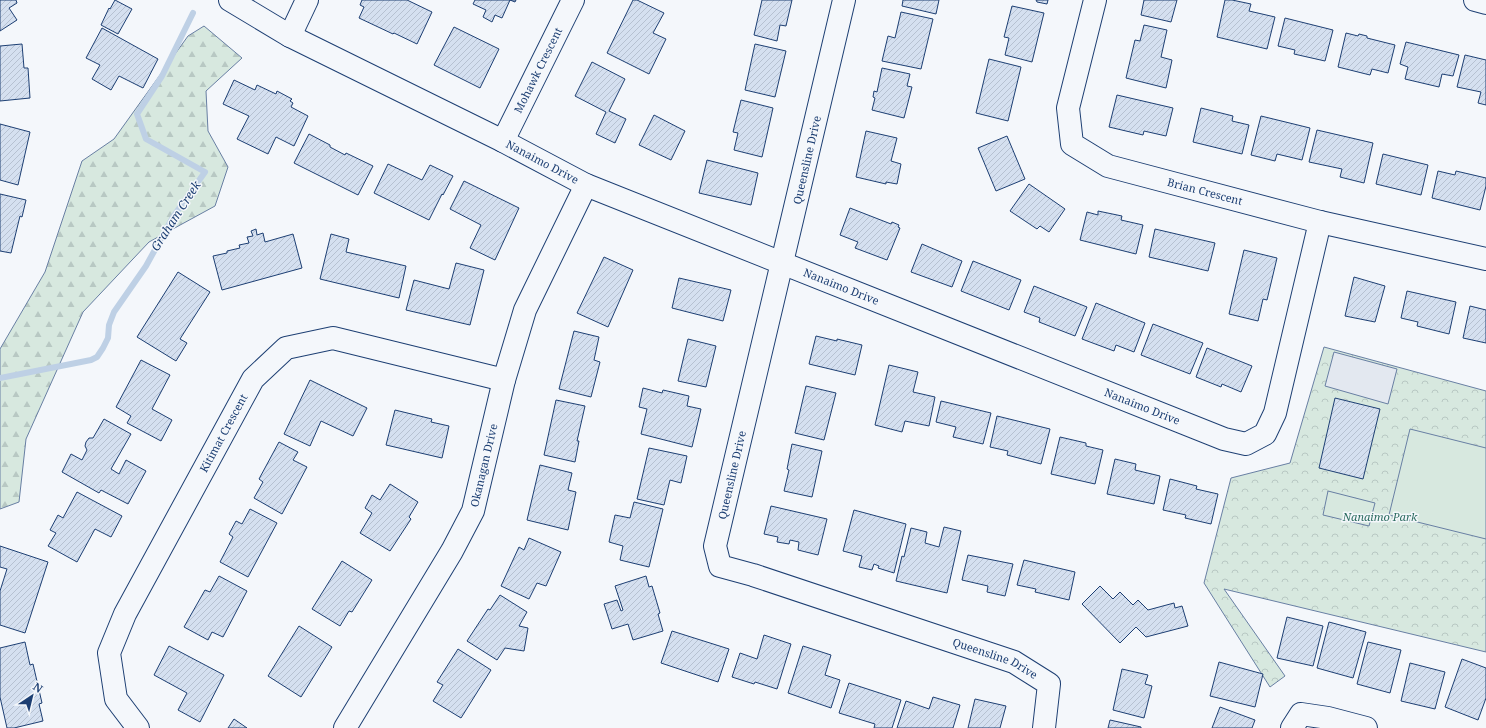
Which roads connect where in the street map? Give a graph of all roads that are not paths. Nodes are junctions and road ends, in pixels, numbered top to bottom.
1 (230, 0) edge
2 (307, 0) edge
3 (573, 0) edge
4 (844, 0) edge
5 (1095, 0) edge
6 (1475, 0) edge
7 (1486, 3) edge
8 (290, 36) junction
9 (503, 141) junction
10 (586, 185) junction
11 (1320, 222) junction
12 (1486, 259) edge
13 (782, 263) junction
14 (504, 380) junction
15 (138, 728) edge
16 (345, 728) edge
17 (1044, 728) edge
18 (1292, 728) edge
19 (1366, 728) edge

1 - 8 street, Nanaimo Drive
2 - 8 street
3 - 9 street, Mohawk Crescent
4 - 13 street, Queensline Drive
5 - 11 street, Brian Crescent
6 - 7 street
8 - 9 street, Nanaimo Drive
9 - 10 street, Nanaimo Drive
10 - 13 street, Nanaimo Drive
10 - 14 street, Okanagan Drive
11 - 12 street, Brian Crescent
11 - 13 street, Nanaimo Drive
13 - 17 street, Queensline Drive
14 - 15 street, Kitimat Crescent
14 - 16 street, Okanagan Drive
18 - 19 street

